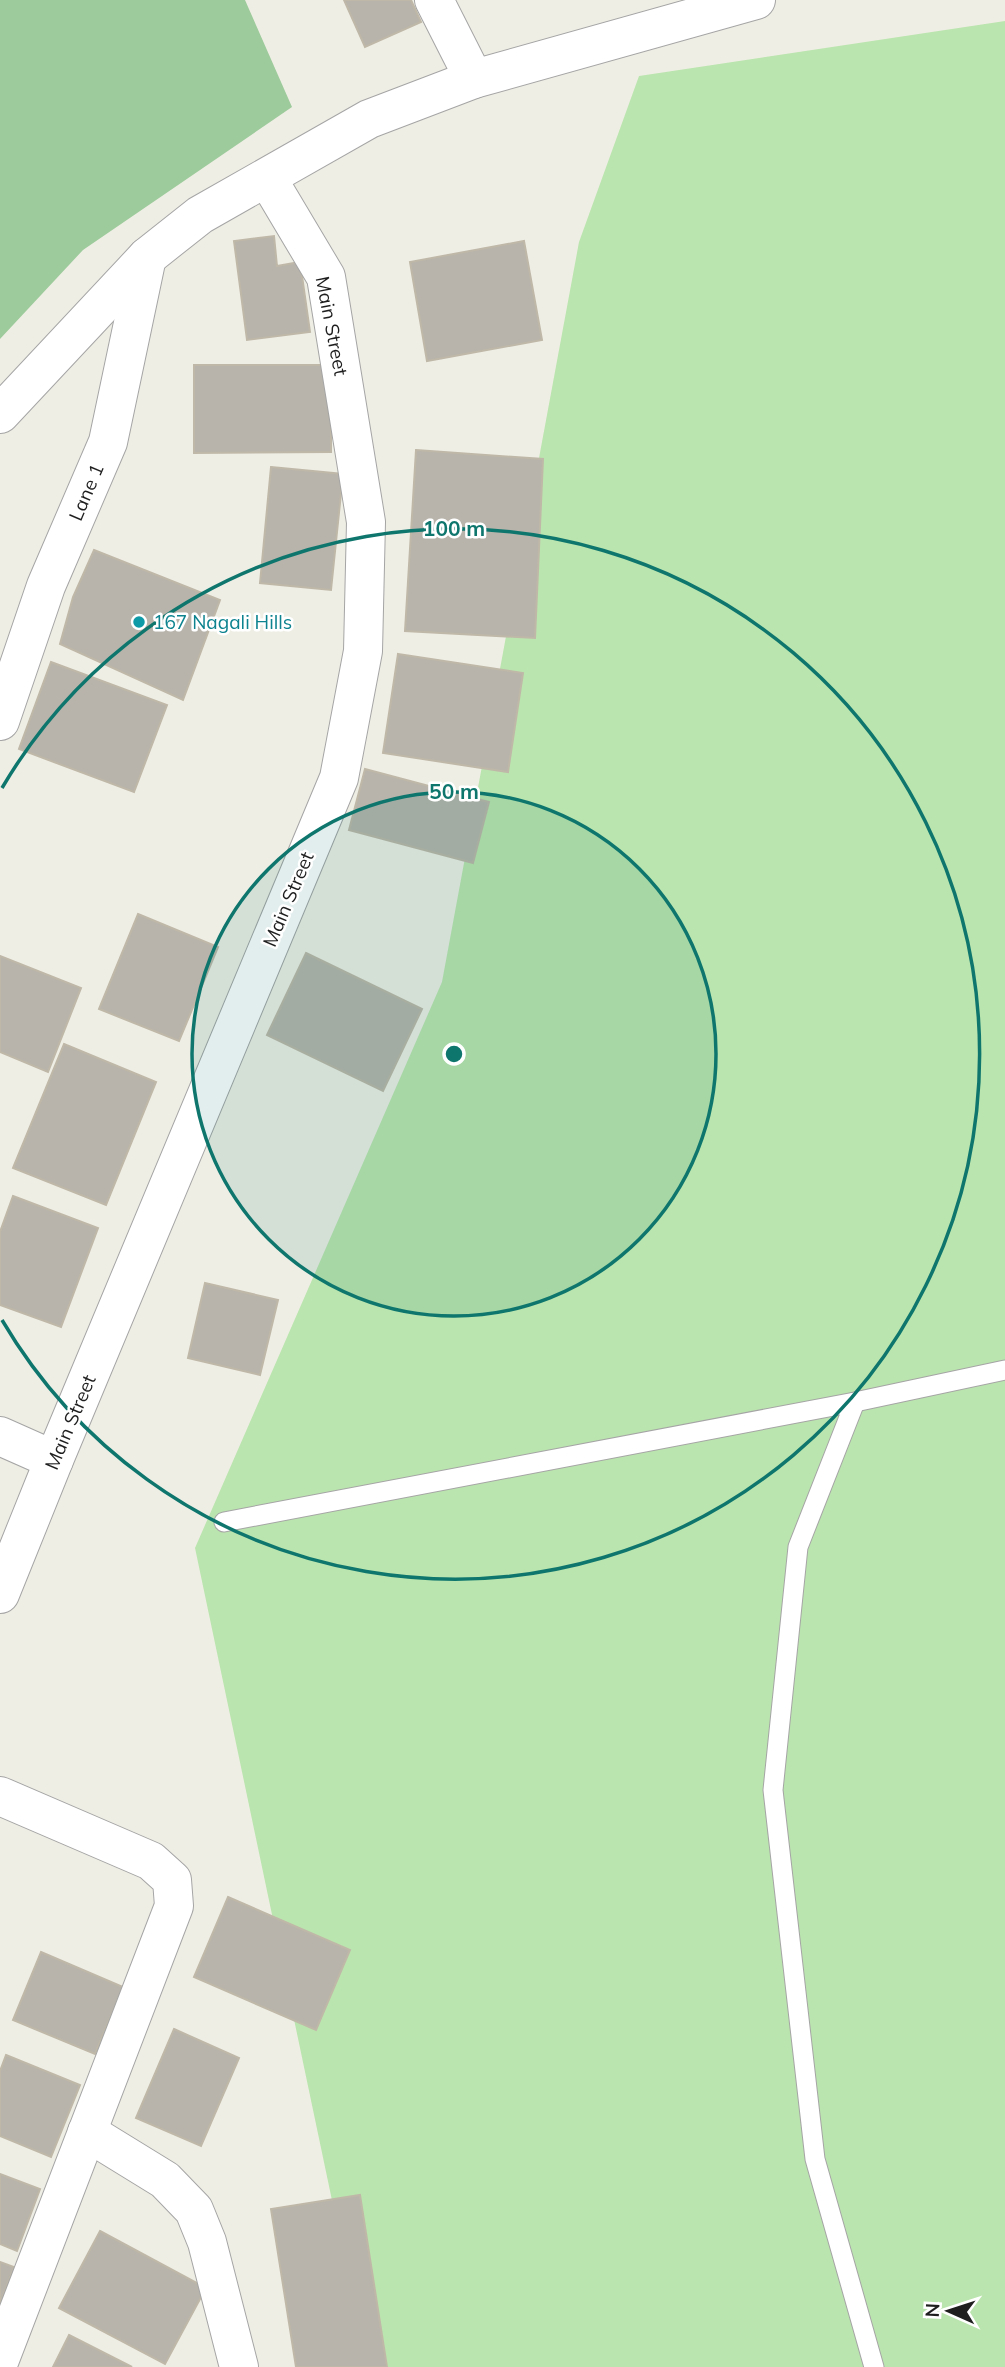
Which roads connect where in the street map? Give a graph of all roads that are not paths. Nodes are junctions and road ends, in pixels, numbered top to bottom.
1 (434, 0) edge
2 (756, 0) edge
3 (474, 79) junction
4 (267, 178) junction
5 (147, 257) junction
6 (0, 414) edge
7 (0, 721) edge
8 (1005, 1370) edge
9 (855, 1402) junction
10 (0, 1436) edge
11 (54, 1460) junction
12 (224, 1521) dead end
13 (0, 1594) edge
14 (0, 1796) edge
15 (87, 2132) junction
16 (0, 2359) edge
17 (239, 2367) edge
18 (874, 2367) edge

1 - 3 street
2 - 3 street
3 - 4 street
4 - 5 street
4 - 11 street, Main Street
5 - 6 street
5 - 7 street, Lane 1
8 - 9 lane
9 - 12 lane
9 - 18 lane
10 - 11 street
11 - 13 street, Main Street
14 - 15 street
15 - 16 street
15 - 17 street

